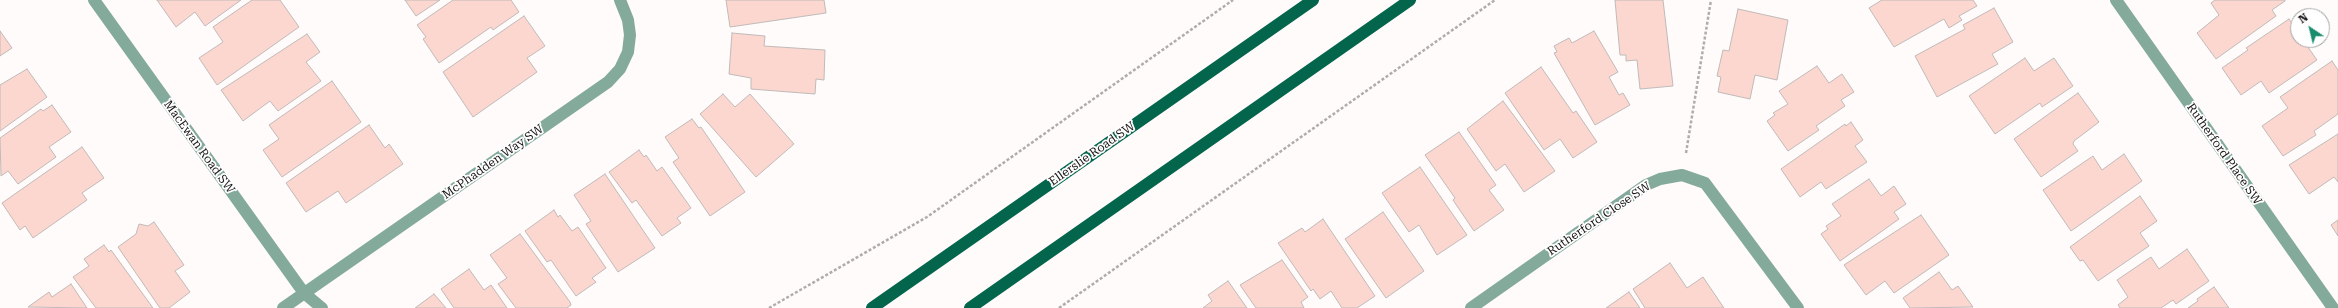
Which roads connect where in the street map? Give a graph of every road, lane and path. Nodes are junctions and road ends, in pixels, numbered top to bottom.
1 (94, 0) edge
2 (620, 0) edge
3 (1233, 0) edge
4 (1313, 0) edge
5 (1410, 0) edge
6 (1494, 0) edge
7 (1710, 0) edge
8 (2116, 0) edge
9 (1682, 175) junction
10 (304, 293) junction
11 (283, 308) edge
12 (308, 308) edge
13 (322, 308) edge
14 (769, 308) edge
15 (872, 308) edge
16 (970, 308) edge
17 (1060, 308) edge
18 (1472, 308) edge
19 (1798, 308) edge
20 (2333, 308) edge

1 - 10 street, MacEwan Road SW
2 - 10 street, McPhadden Way SW
3 - 14 path
4 - 15 main road, Ellerslie Road SW
5 - 16 main road
6 - 17 path
7 - 9 path
8 - 20 street, Rutherford Place SW
9 - 18 street, Rutherford Close SW
9 - 19 street, Rutherford Close SW
10 - 11 street, McPhadden Way SW
10 - 12 street, MacEwan Road SW
10 - 13 street, MacEwan Road SW

